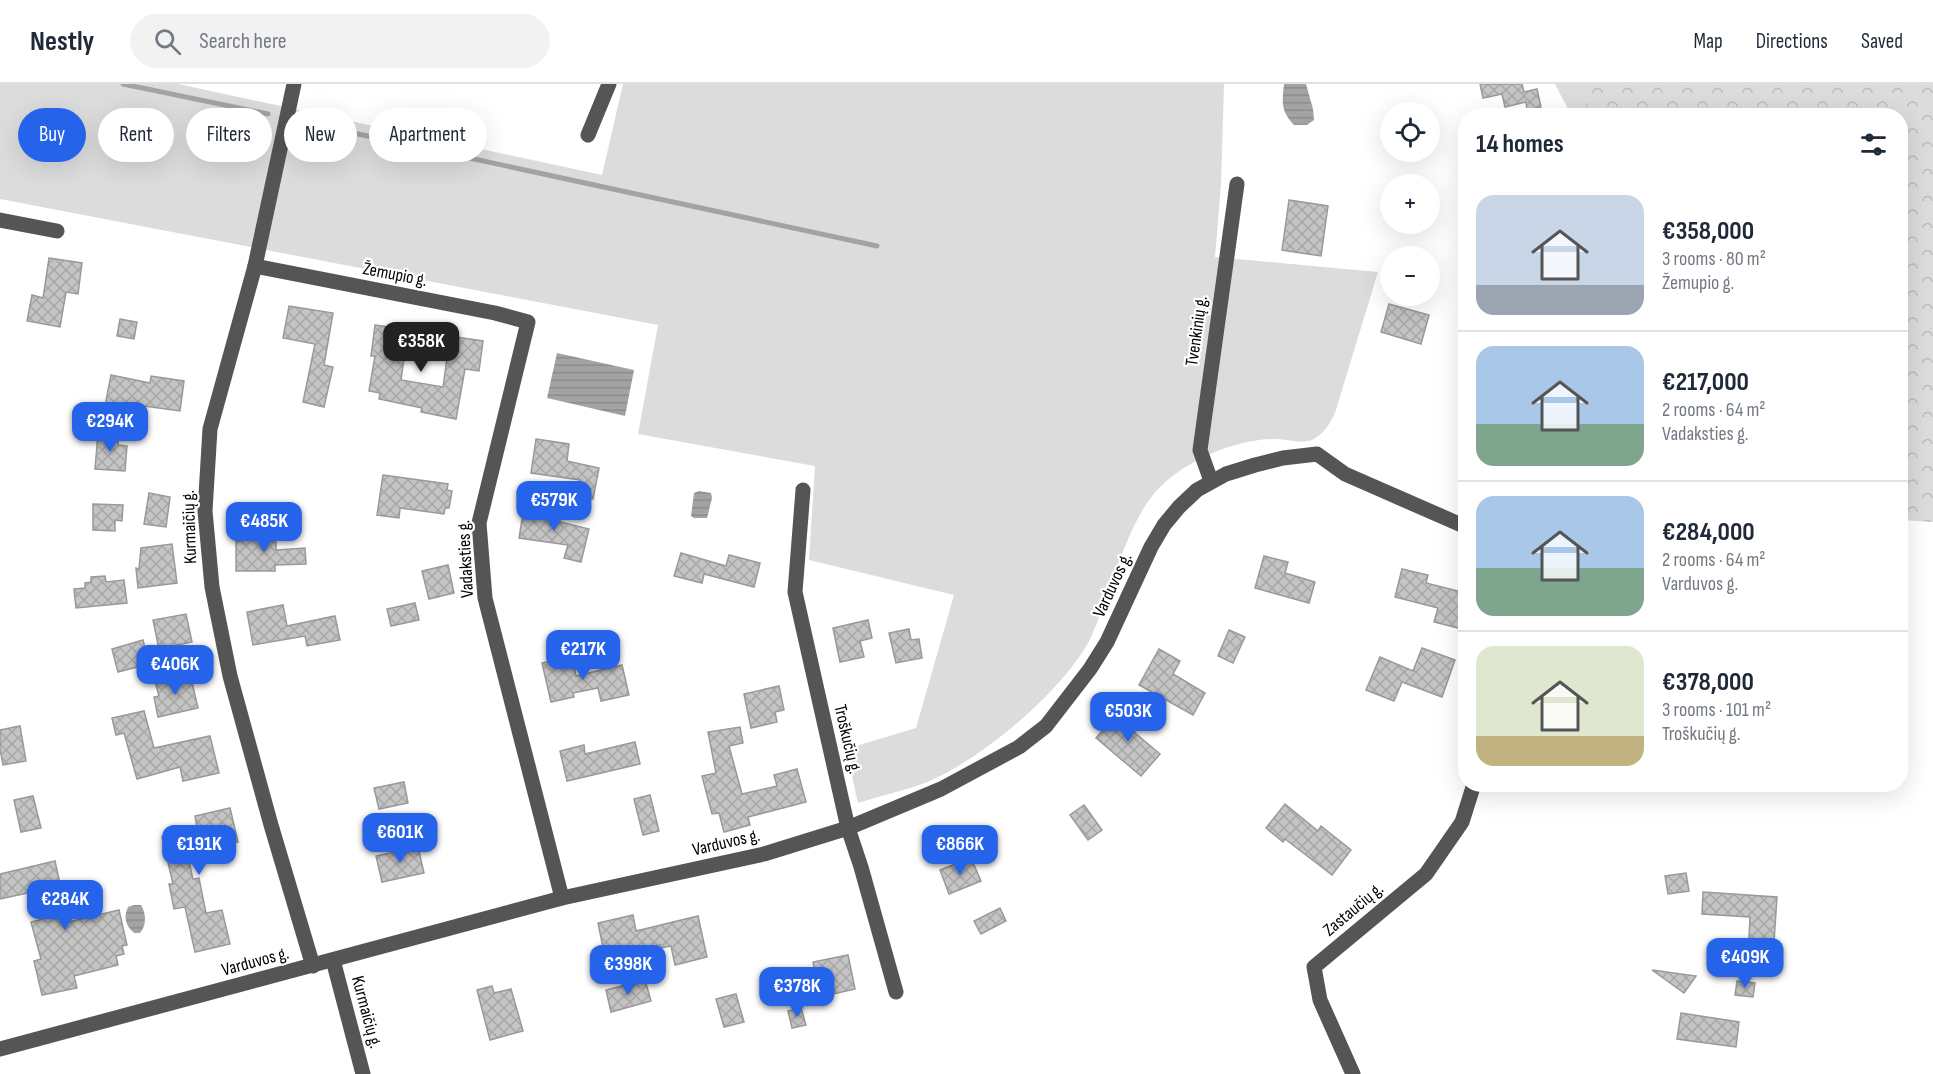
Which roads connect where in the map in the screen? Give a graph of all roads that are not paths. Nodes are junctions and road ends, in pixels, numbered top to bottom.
1 (294, 84) edge
2 (609, 84) edge
3 (588, 135) dead end
4 (1237, 184) dead end
5 (0, 220) edge
6 (57, 231) dead end
7 (255, 266) junction
8 (528, 322) joint
9 (1211, 482) junction
10 (803, 490) dead end
11 (1458, 523) edge
12 (1471, 792) edge
13 (848, 828) junction
14 (562, 898) junction
15 (333, 960) junction
16 (313, 966) junction
17 (896, 992) dead end
18 (0, 1049) edge
19 (363, 1074) edge
20 (1353, 1074) edge

1 - 7 street, Kurmaičių g.
2 - 3 street
4 - 9 street, Tvenkinių g.
5 - 6 street
7 - 8 street, Žemupio g.
7 - 16 street, Kurmaičių g.
8 - 14 street, Vadaksties g.
9 - 11 street, Varduvos g.
9 - 13 street, Varduvos g.
10 - 13 street, Troškučių g.
12 - 20 street, Zastaučių g.
13 - 14 street, Varduvos g.
13 - 17 street, Troškučių g.
14 - 15 street, Varduvos g.
15 - 16 street, Varduvos g.
15 - 19 street, Kurmaičių g.
16 - 18 street, Varduvos g.

